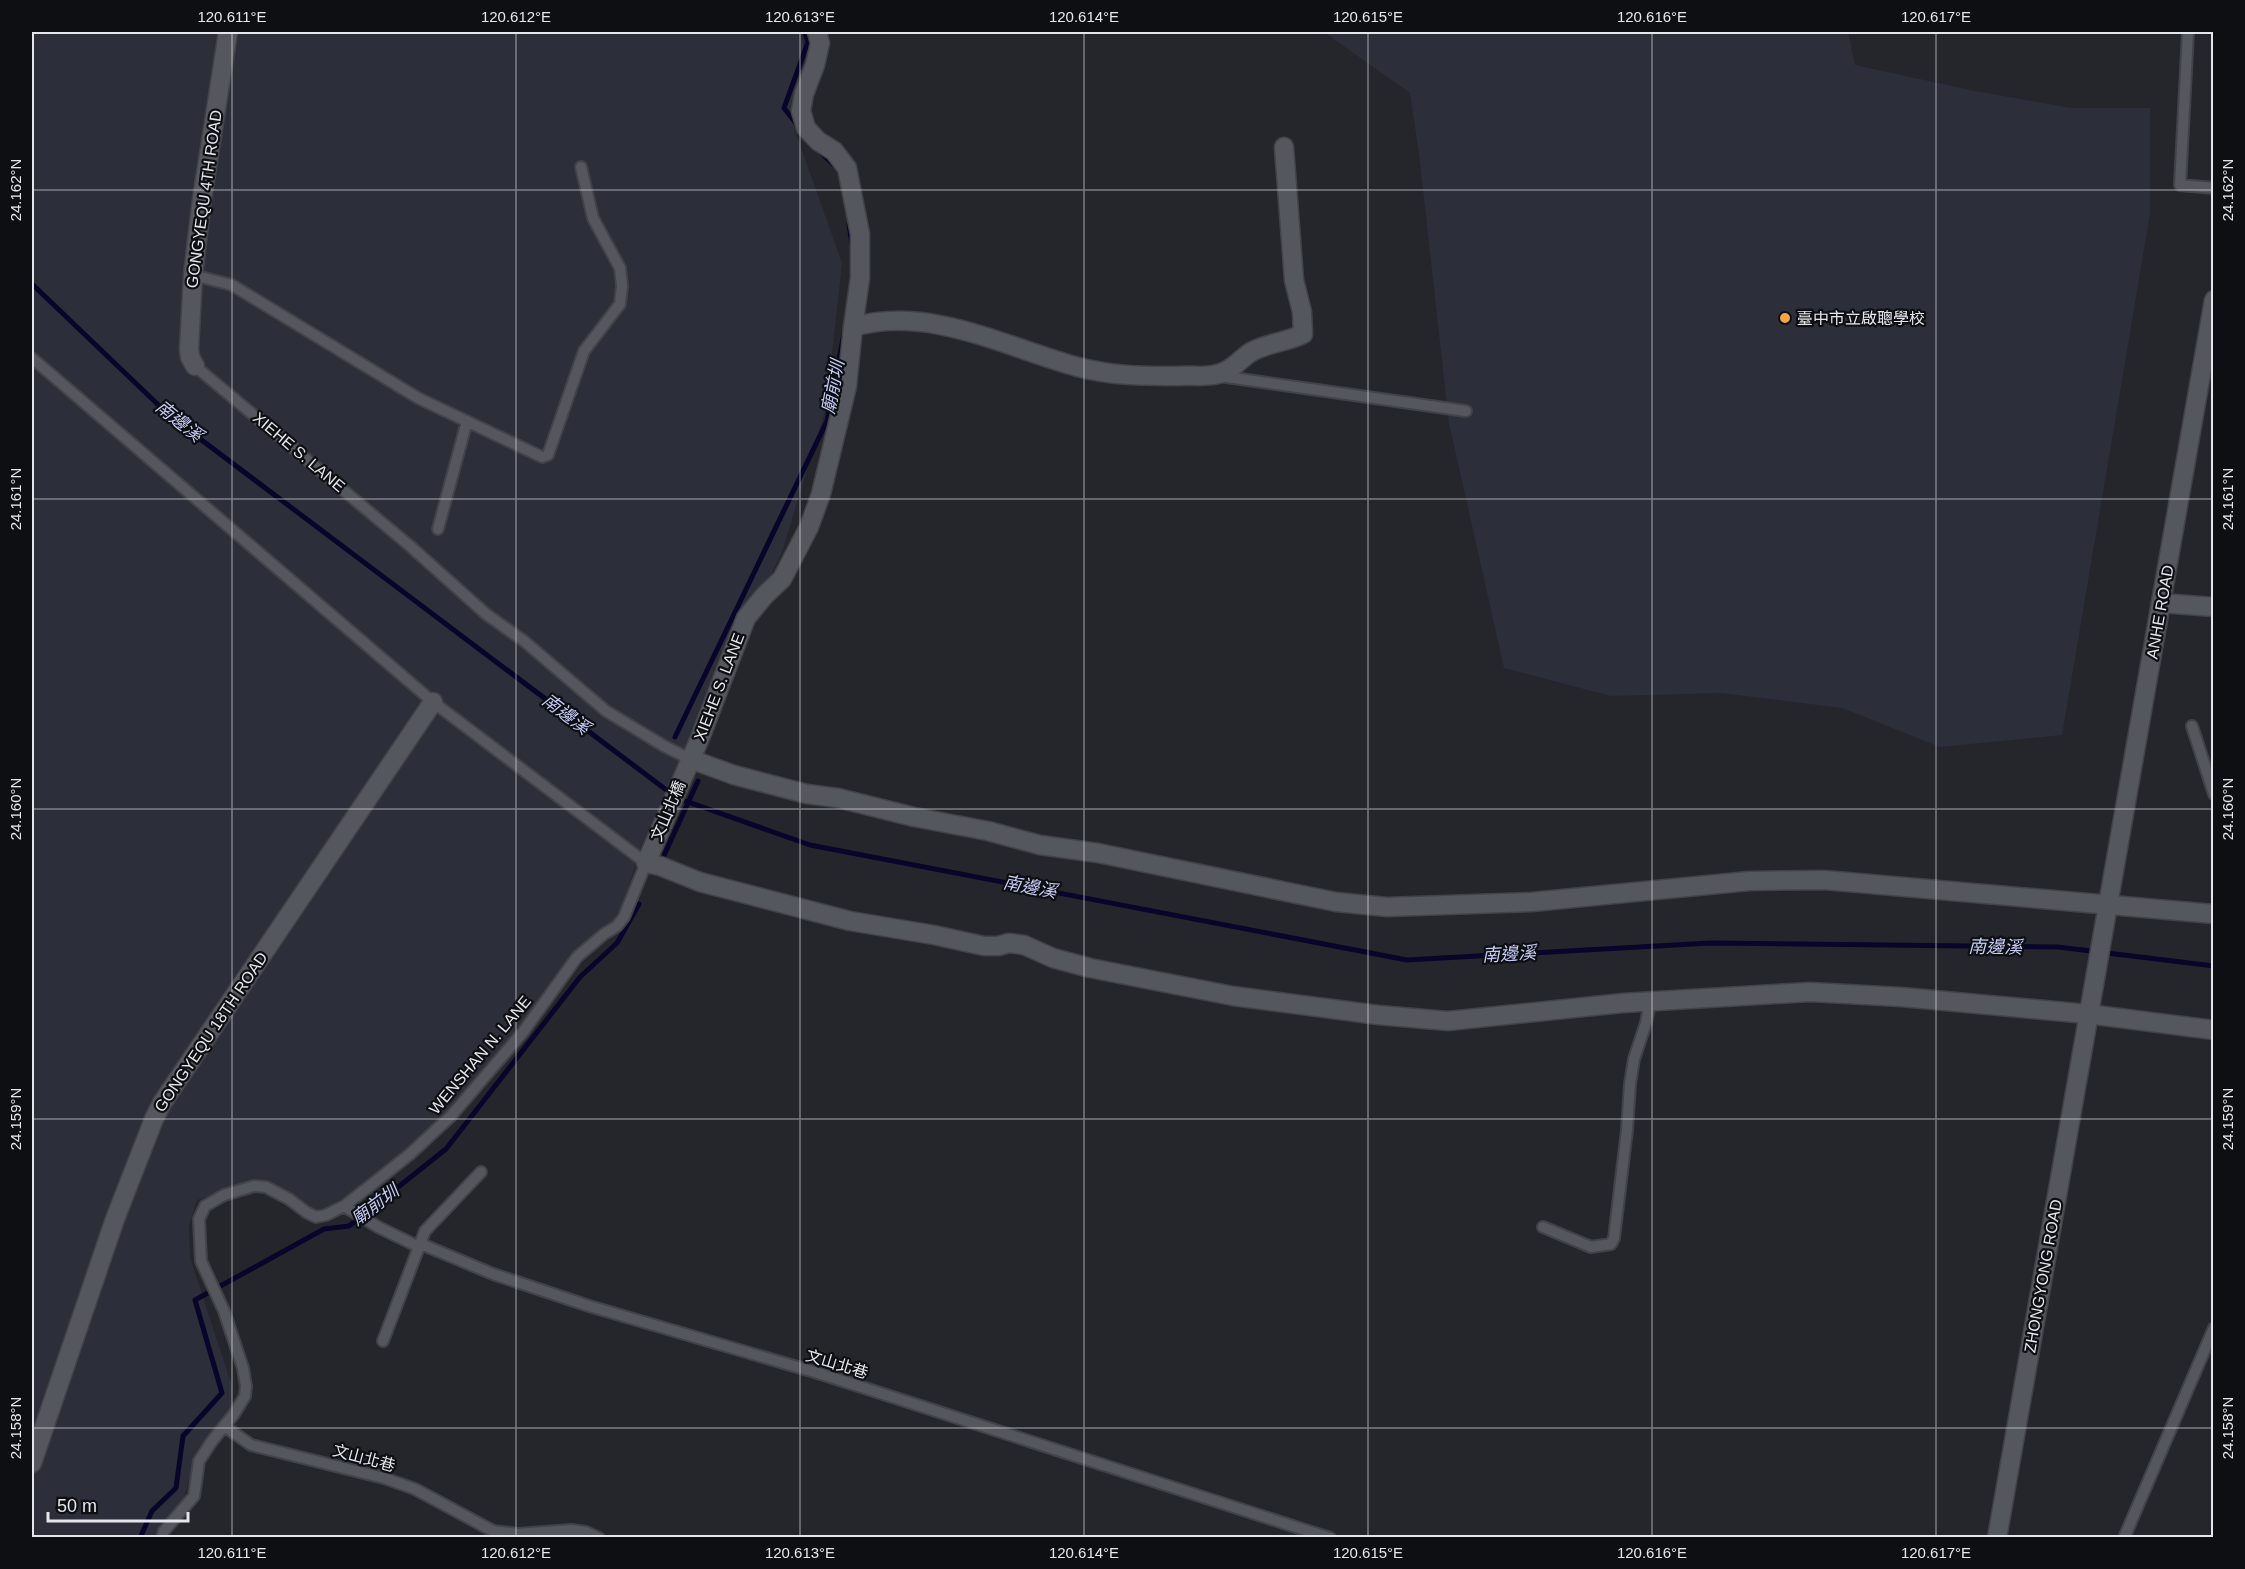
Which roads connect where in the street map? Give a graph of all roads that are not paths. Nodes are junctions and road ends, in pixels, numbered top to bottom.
1 (228, 32) edge
2 (817, 32) edge
3 (2188, 32) edge
4 (1284, 147) dead end
5 (581, 167) dead end
6 (2214, 188) edge
7 (193, 275) junction
8 (2214, 300) edge
9 (853, 327) junction
10 (32, 358) edge
11 (195, 366) joint
12 (1215, 375) junction
13 (1466, 411) dead end
14 (467, 421) junction
15 (438, 530) dead end
16 (2162, 603) junction
17 (2214, 607) edge
18 (434, 702) junction
19 (2192, 726) dead end
20 (690, 759) junction
21 (2214, 794) edge
22 (646, 862) junction
23 (2106, 904) junction
24 (2214, 914) edge
25 (2103, 923) joint
26 (1650, 1002) junction
27 (2088, 1014) junction
28 (2214, 1030) edge
29 (481, 1172) dead end
30 (344, 1206) junction
31 (1543, 1227) dead end
32 (421, 1244) junction
33 (2214, 1328) edge
34 (383, 1341) dead end
35 (224, 1426) junction
36 (32, 1463) edge
37 (504, 1536) edge
38 (162, 1538) edge
39 (599, 1538) edge
40 (1330, 1538) edge
41 (1997, 1538) edge
42 (2124, 1538) edge

1 - 7 street, GONGYEQU 4TH ROAD
2 - 9 street, XIEHE S. LANE
3 - 6 lane
4 - 12 street
5 - 14 lane
7 - 11 street, GONGYEQU 4TH ROAD
7 - 14 lane
8 - 16 street, ANHE ROAD
9 - 12 street
9 - 20 street, XIEHE S. LANE
10 - 18 lane
11 - 20 lane, XIEHE S. LANE
12 - 13 lane
14 - 15 lane
16 - 17 street
16 - 23 street, ANHE ROAD
18 - 22 lane
18 - 36 street, GONGYEQU 18TH ROAD
19 - 21 lane
20 - 22 street, 文山北橋
20 - 23 street
22 - 26 street
22 - 30 lane, WENSHAN N. LANE
23 - 24 street
23 - 25 street, ANHE ROAD
25 - 27 street, ZHONGYONG ROAD
26 - 27 street
26 - 31 lane
27 - 28 street
27 - 41 street, ZHONGYONG ROAD
29 - 32 lane
30 - 32 lane, 文山北巷
30 - 35 lane, WENSHAN N. LANE
32 - 34 lane
32 - 40 lane, 文山北巷
33 - 42 lane
35 - 37 lane, 文山北巷
35 - 38 lane, WENSHAN N. LANE
37 - 39 lane, 文山北巷

